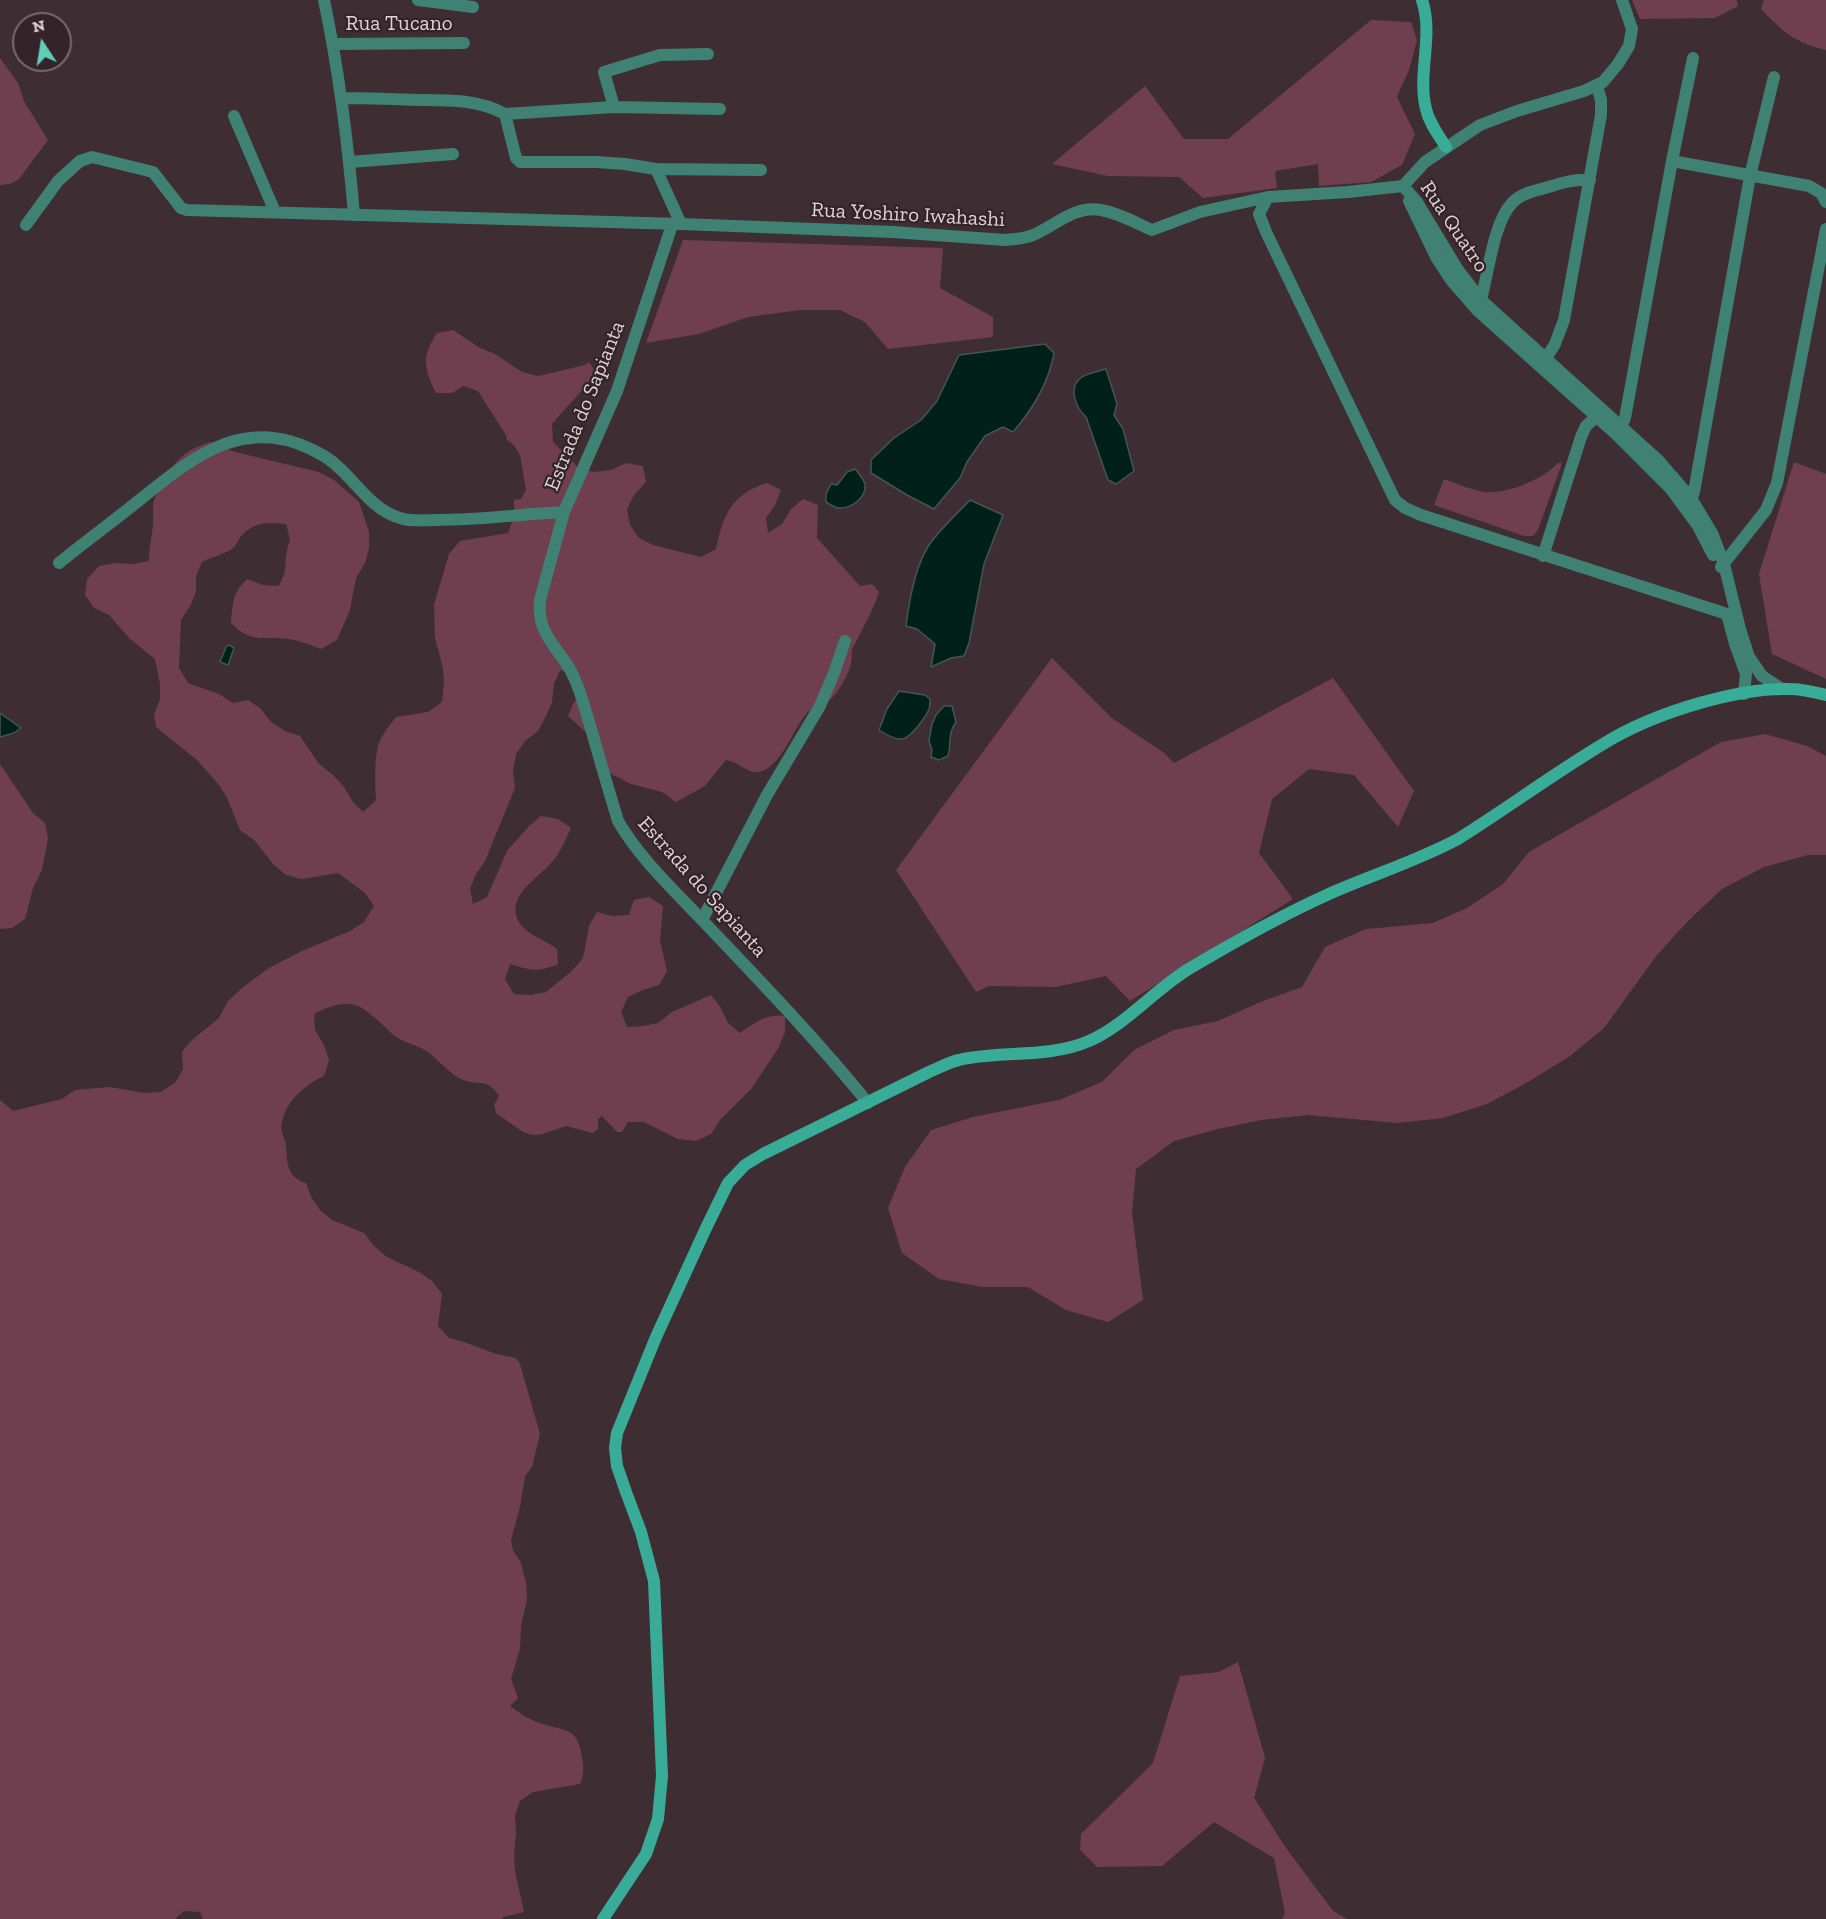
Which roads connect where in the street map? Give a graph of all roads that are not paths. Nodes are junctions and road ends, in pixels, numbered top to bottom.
1 (324, 0) edge
2 (418, 0) edge
3 (1422, 0) edge
4 (1622, 0) edge
5 (473, 7) dead end
6 (334, 44) junction
7 (464, 44) dead end
8 (708, 54) dead end
9 (1693, 58) dead end
10 (1774, 77) dead end
11 (1597, 86) junction
12 (342, 98) junction
13 (614, 107) junction
14 (720, 108) dead end
15 (505, 114) junction
16 (234, 116) dead end
17 (1446, 147) junction
18 (453, 154) dead end
19 (1672, 161) junction
20 (350, 162) junction
21 (656, 169) junction
22 (761, 170) dead end
23 (1750, 176) junction
24 (1590, 180) junction
25 (1403, 186) junction
26 (1268, 197) junction
27 (1826, 202) edge
28 (275, 212) junction
29 (354, 215) junction
30 (676, 224) junction
31 (26, 225) dead end
32 (1826, 229) edge
33 (1479, 305) junction
34 (1543, 363) junction
35 (1596, 417) junction
36 (1619, 431) junction
37 (1689, 503) junction
38 (564, 512) junction
39 (1543, 556) junction
40 (59, 563) dead end
41 (1721, 567) junction
42 (1727, 614) junction
43 (845, 641) dead end
44 (1782, 689) junction
45 (1744, 694) junction
46 (1826, 695) edge
47 (702, 920) junction
48 (868, 1103) junction
49 (603, 1919) edge

1 - 6 street
2 - 5 street
3 - 17 main road
4 - 11 street
6 - 7 street, Rua Tucano
6 - 12 street
8 - 13 street
9 - 19 street
10 - 23 street
11 - 17 street
11 - 24 street
12 - 15 street
12 - 20 street
13 - 14 street
13 - 15 street
15 - 21 street
16 - 28 street
17 - 25 street
18 - 20 street
19 - 23 street
19 - 36 street
20 - 29 street
21 - 22 street
21 - 30 street
23 - 27 street
23 - 37 street
24 - 33 street
24 - 34 street
25 - 26 street, Rua Yoshiro Iwahashi
25 - 33 street, Rua Quatro
26 - 30 street, Rua Yoshiro Iwahashi
26 - 39 street
28 - 29 street
28 - 31 street
29 - 30 street
30 - 38 street, Estrada do Sapianta
32 - 41 street
33 - 34 street, Rua Quatro
34 - 35 street, Rua Quatro
34 - 36 street, Rua Quatro
35 - 36 street, Rua Quatro
35 - 39 street
36 - 37 street, Rua Quatro
37 - 41 street, Rua Quatro
38 - 40 street
38 - 47 street, Estrada do Sapianta
39 - 42 street
41 - 42 street, Rua Quatro
41 - 44 street, Rua Quatro
42 - 45 street, Rua Quatro
43 - 47 street
44 - 45 main road
44 - 46 main road
45 - 48 main road
47 - 48 street, Estrada do Sapianta
48 - 49 main road

